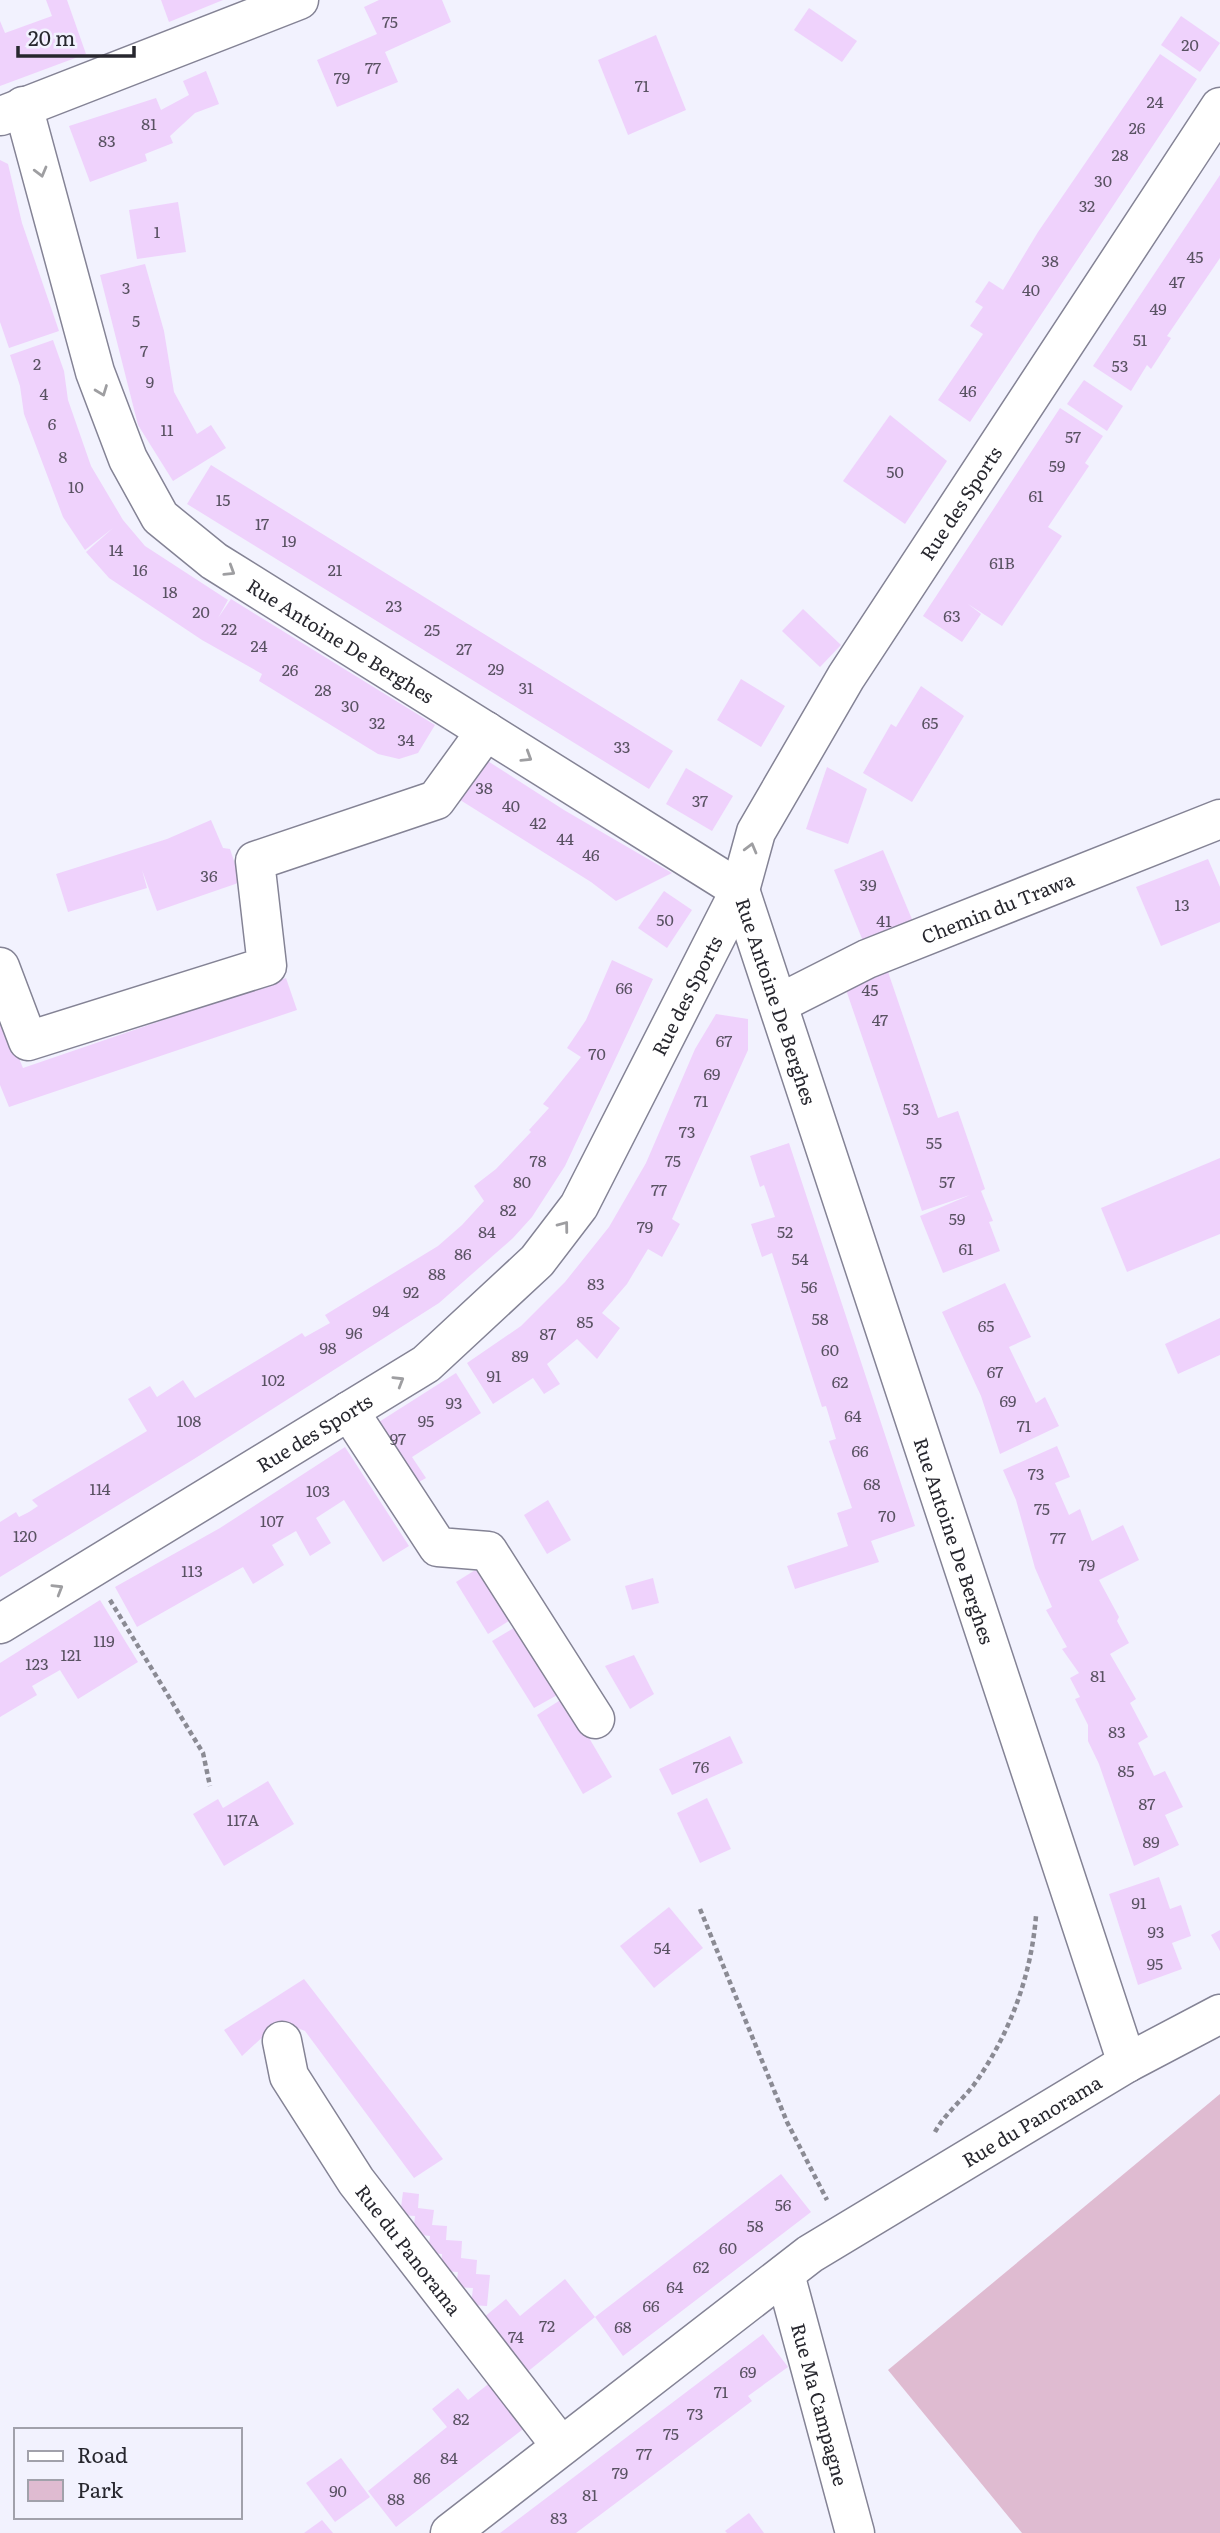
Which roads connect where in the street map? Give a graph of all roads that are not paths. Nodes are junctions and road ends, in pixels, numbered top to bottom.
1 (299, 0) edge
2 (1220, 107) edge
3 (12, 111) edge
4 (486, 731) junction
5 (1220, 819) edge
6 (740, 890) junction
7 (0, 967) edge
8 (778, 1004) junction
9 (349, 1411) junction
10 (0, 1624) edge
11 (595, 1719) dead end
12 (1220, 2014) edge
13 (282, 2041) dead end
14 (1127, 2063) junction
15 (785, 2274) junction
16 (561, 2446) junction
17 (450, 2533) edge
18 (855, 2533) edge

1 - 3 street
6 -> 2 street, Rue des Sports
3 -> 4 street, Rue Antoine De Berghes
4 -> 6 street, Rue Antoine De Berghes
4 - 7 street
5 - 8 street, Chemin du Trawa
6 - 8 street, Rue Antoine De Berghes
9 -> 6 street, Rue des Sports
8 - 14 street, Rue Antoine De Berghes
10 -> 9 street, Rue des Sports
9 - 11 street
12 - 14 street, Rue du Panorama
13 - 16 street, Rue du Panorama
14 - 15 street, Rue du Panorama
15 - 16 street, Rue du Panorama
15 - 18 street, Rue Ma Campagne
16 - 17 street, Rue du Panorama

